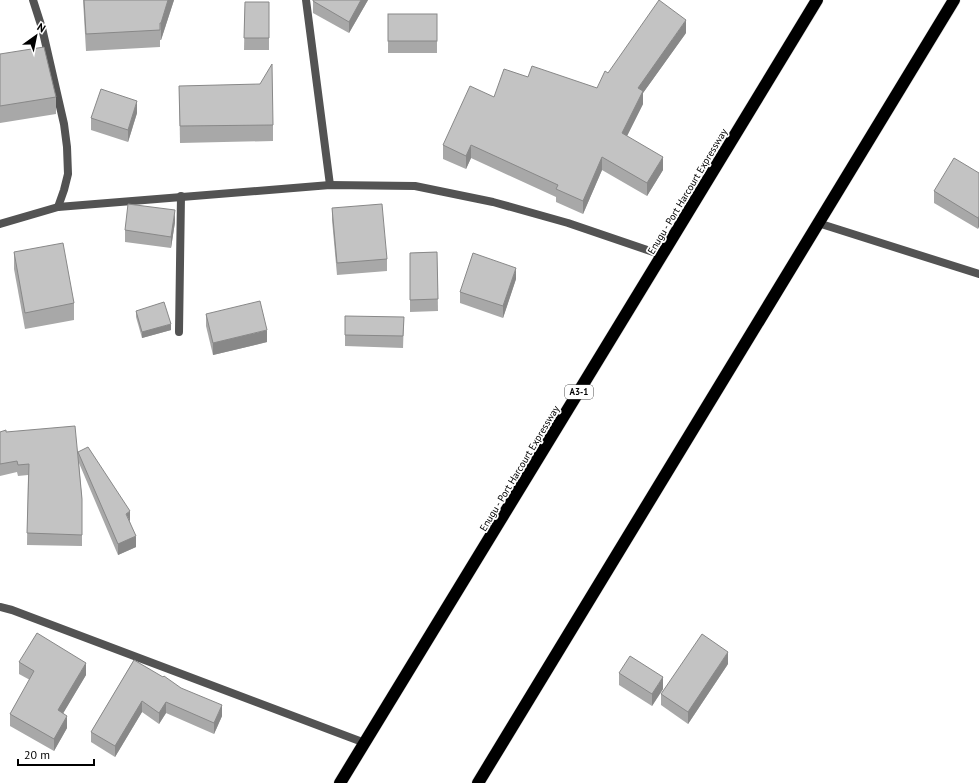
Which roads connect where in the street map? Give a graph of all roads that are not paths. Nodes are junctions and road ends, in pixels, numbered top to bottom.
1 (33, 0) edge
2 (306, 0) edge
3 (817, 0) edge
4 (954, 0) edge
5 (330, 185) junction
6 (181, 196) junction
7 (58, 207) junction
8 (818, 223) junction
9 (0, 224) edge
10 (662, 255) junction
11 (979, 274) edge
12 (179, 332) dead end
13 (0, 606) edge
14 (365, 743) junction
15 (340, 783) edge
16 (478, 783) edge

1 - 7 street
2 - 5 street
3 - 10 highway, Enugu - Port Harcourt Expressway / A3-1
4 - 8 highway
5 - 6 street
5 - 10 street
6 - 7 street
6 - 12 street
7 - 9 street
8 - 11 street
8 - 16 highway
10 - 14 highway, Enugu - Port Harcourt Expressway / A3-1
13 - 14 street
14 - 15 highway, Enugu - Port Harcourt Expressway / A3-1

